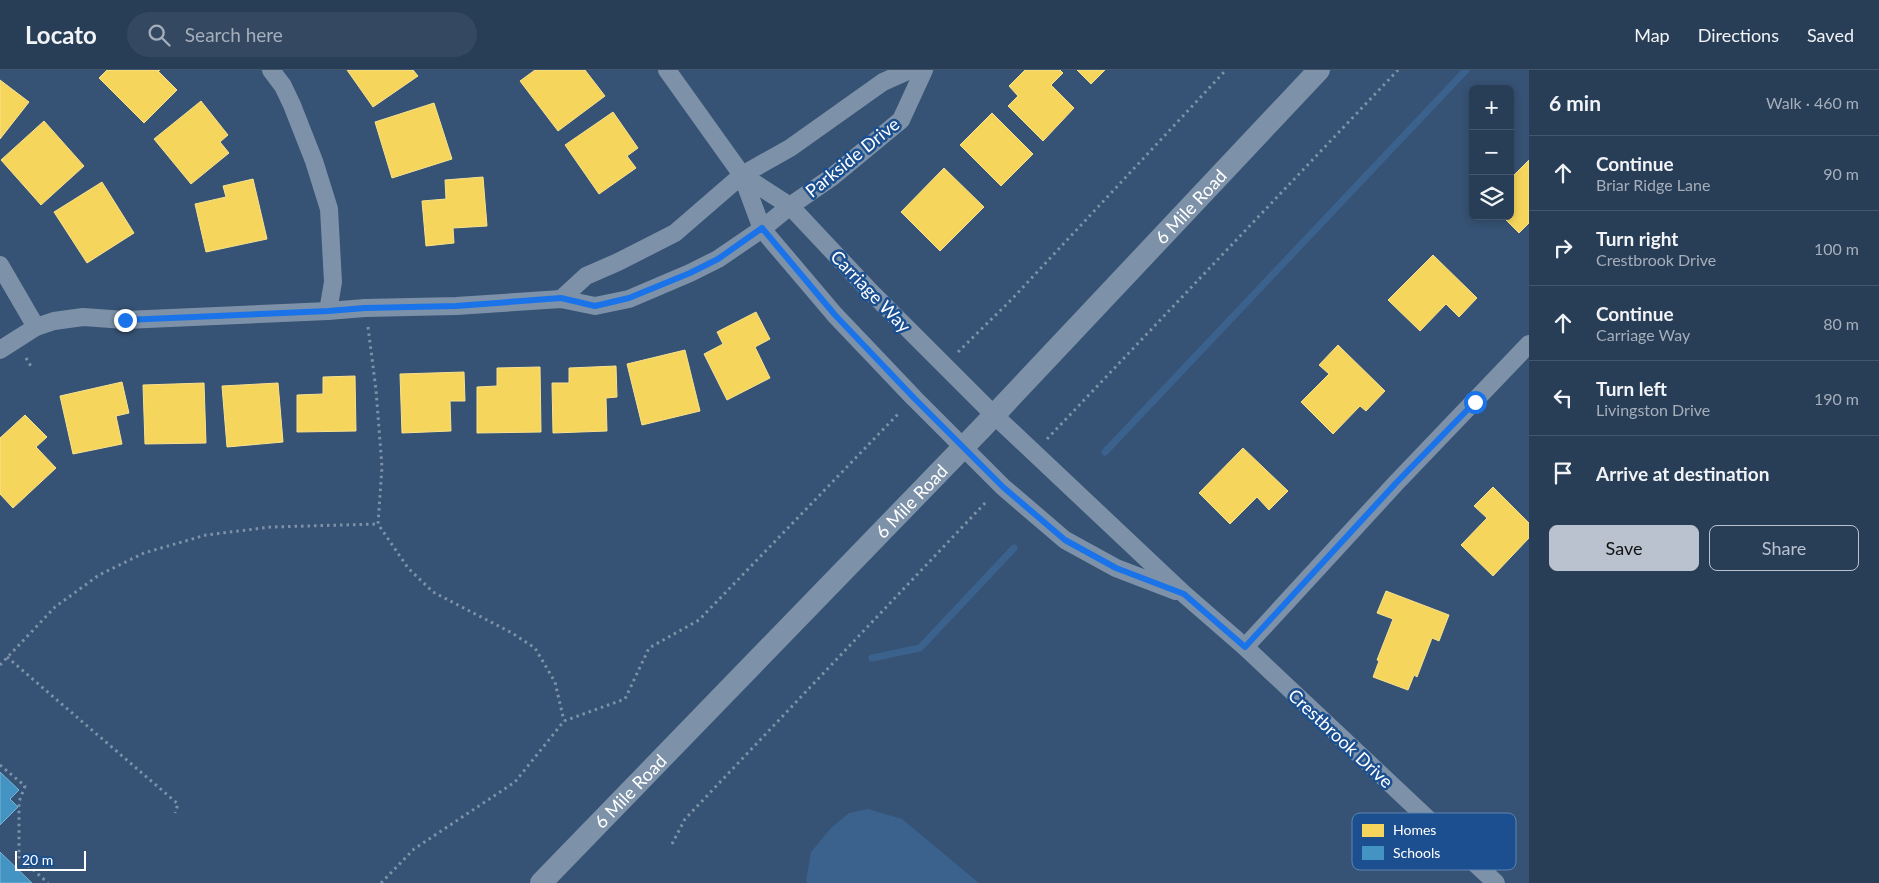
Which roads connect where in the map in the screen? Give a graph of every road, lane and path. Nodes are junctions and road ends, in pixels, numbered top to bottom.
1 (270, 70) edge
2 (667, 70) edge
3 (910, 70) edge
4 (924, 70) edge
5 (1226, 70) edge
6 (1320, 70) edge
7 (1398, 70) edge
8 (742, 174) junction
9 (790, 206) junction
10 (762, 228) junction
11 (0, 266) edge
12 (561, 298) junction
13 (328, 311) junction
14 (367, 319) dead end
15 (36, 327) junction
16 (1529, 344) edge
17 (0, 350) edge
18 (26, 357) dead end
19 (944, 366) junction
20 (32, 368) dead end
21 (914, 398) junction
22 (994, 415) junction
23 (1045, 442) dead end
24 (964, 446) junction
25 (992, 496) dead end
26 (378, 524) junction
27 (1184, 594) junction
28 (1245, 647) junction
29 (7, 657) junction
30 (0, 665) edge
31 (564, 721) junction
32 (0, 765) edge
33 (175, 813) dead end
34 (1422, 813) edge
35 (672, 844) dead end
36 (1482, 870) edge
37 (48, 883) edge
38 (381, 883) edge
39 (542, 883) edge
40 (1496, 883) edge

1 - 13 street
2 - 8 street, Carriage Way
3 - 8 street
4 - 9 street, Parkside Drive
5 - 19 path
6 - 22 street, 6 Mile Road
7 - 23 path
8 - 9 street, Carriage Way
8 - 10 street, Carriage Way
8 - 12 street
9 - 10 street, Parkside Drive
9 - 19 street, Carriage Way
10 - 12 street, Parkside Drive
10 - 21 street, Carriage Way
11 - 15 street
12 - 13 street, Parkside Drive
13 - 15 street, Parkside Drive
14 - 26 path
15 - 17 street, Parkside Drive
16 - 28 street
18 - 20 path
19 - 22 street, Carriage Way
21 - 24 street, Carriage Way
21 - 31 path
22 - 24 street, 6 Mile Road
22 - 27 street, Crestbrook Drive
24 - 27 street, Crestbrook Drive
24 - 39 street, 6 Mile Road
25 - 35 path
26 - 29 path
26 - 31 path
27 - 28 street, Crestbrook Drive
28 - 34 street, Crestbrook Drive
29 - 30 path
29 - 33 path
31 - 38 path
32 - 37 path
36 - 40 street, Crestbrook Drive

